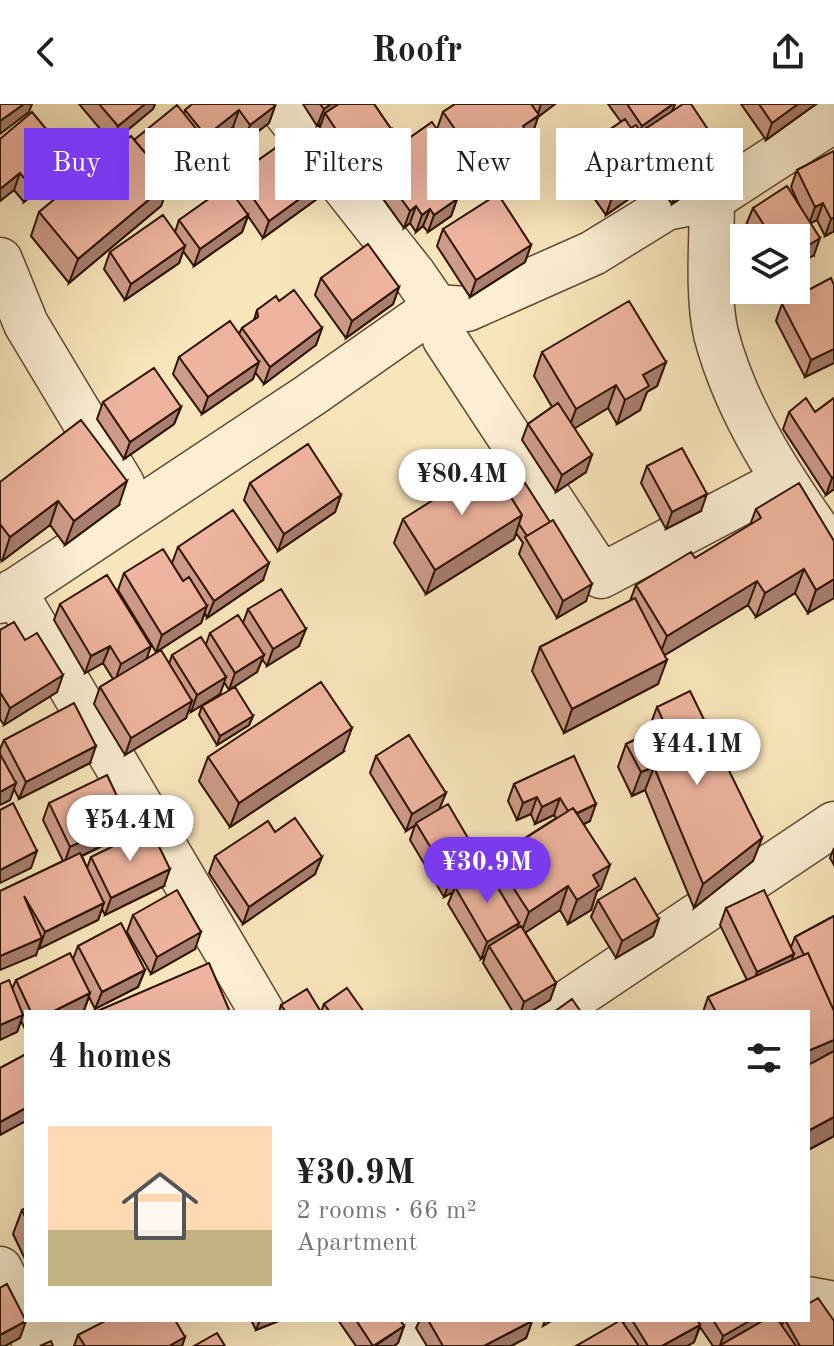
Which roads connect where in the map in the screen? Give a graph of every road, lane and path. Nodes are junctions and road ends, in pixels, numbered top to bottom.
1 (279, 104) edge
2 (834, 120) edge
3 (743, 179) edge
4 (707, 200) edge
5 (712, 200) edge
6 (0, 260) edge
7 (436, 307) junction
8 (784, 480) junction
9 (137, 510) junction
10 (834, 554) edge
11 (7, 596) edge
12 (834, 824) edge
13 (565, 1008) edge
14 (261, 1010) edge
15 (0, 1269) edge
16 (24, 1318) edge
17 (26, 1322) edge
18 (82, 1322) edge
19 (396, 1322) edge
20 (38, 1346) edge
21 (410, 1346) edge

1 - 7 street
2 - 3 street
4 - 7 street
5 - 8 street
6 - 9 street
7 - 8 street
7 - 9 street
8 - 10 street
9 - 11 street
11 - 14 street
12 - 13 street
15 - 16 street
17 - 20 street
18 - 20 street
19 - 21 street

